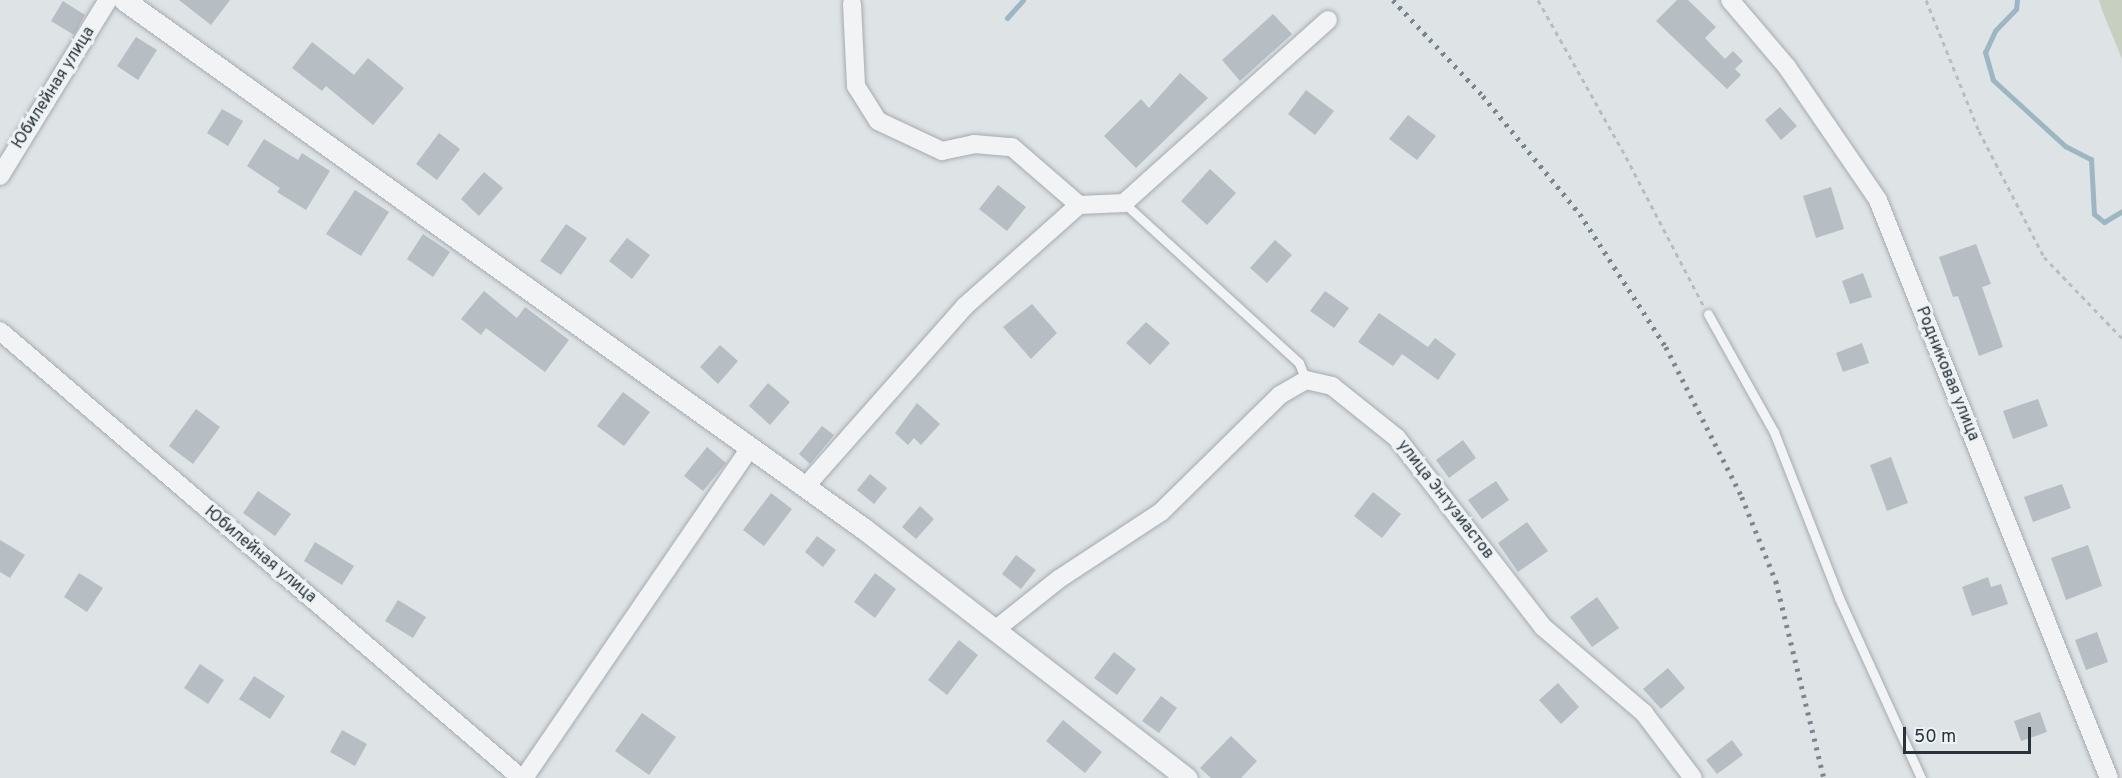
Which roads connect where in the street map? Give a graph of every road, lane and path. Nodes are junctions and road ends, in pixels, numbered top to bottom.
1 (108, 0) edge
2 (124, 0) edge
3 (1538, 0) edge
4 (1730, 0) edge
5 (1926, 0) edge
6 (851, 1) edge
7 (1328, 20) dead end
8 (0, 176) edge
9 (1124, 203) junction
10 (1079, 205) junction
11 (1708, 314) joint
12 (0, 331) edge
13 (2122, 338) edge
14 (1306, 380) junction
15 (750, 448) junction
16 (805, 487) junction
17 (995, 630) junction
18 (523, 778) edge
19 (1187, 778) edge
20 (1693, 778) edge
21 (1921, 778) edge
22 (2109, 778) edge

1 - 8 street, Юбилейная улица
2 - 15 street
3 - 11 path
4 - 22 street, Родниковая улица
5 - 13 path
6 - 10 street
7 - 9 street
9 - 10 street
9 - 14 lane
10 - 16 street
11 - 21 lane
12 - 18 street, Юбилейная улица
14 - 17 street
14 - 20 street, улица Энтузиастов
15 - 16 street
15 - 18 street, Юбилейная улица
16 - 17 street
17 - 19 street

